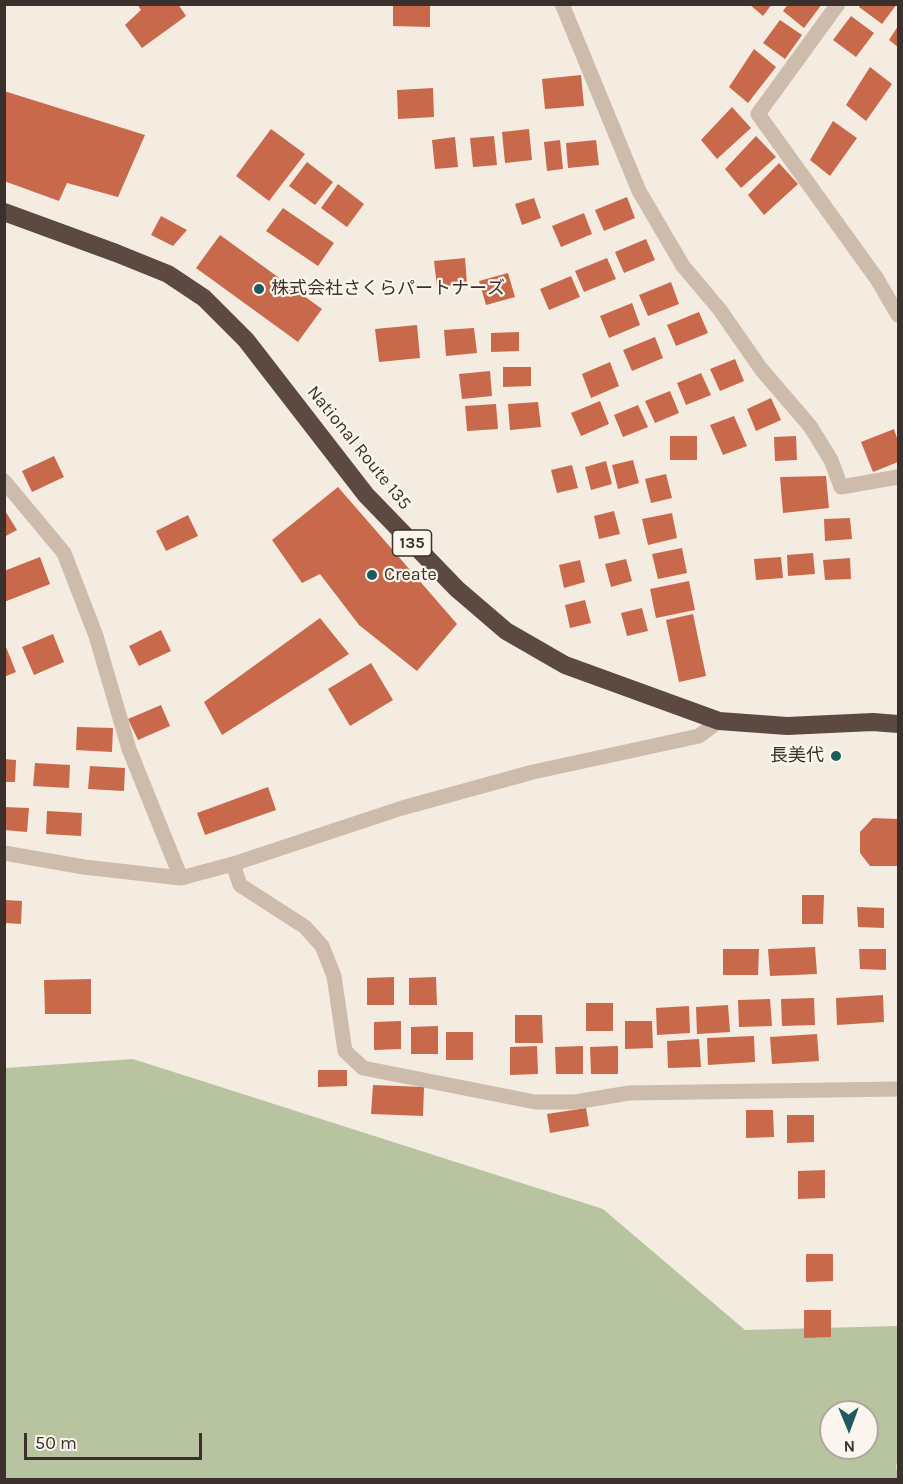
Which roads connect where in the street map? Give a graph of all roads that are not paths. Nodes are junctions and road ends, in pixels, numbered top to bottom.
1 (562, 4) edge
2 (838, 4) edge
3 (4, 212) edge
4 (898, 315) edge
5 (898, 477) edge
6 (4, 481) edge
7 (719, 721) junction
8 (898, 724) edge
9 (4, 853) edge
10 (233, 864) junction
11 (181, 878) junction
12 (898, 1089) edge

1 - 5 street
2 - 4 street
3 - 7 highway, National Route 135 / 135
6 - 11 street
7 - 8 highway, National Route 135 / 135
7 - 10 street
9 - 11 street
10 - 11 street
10 - 12 street

